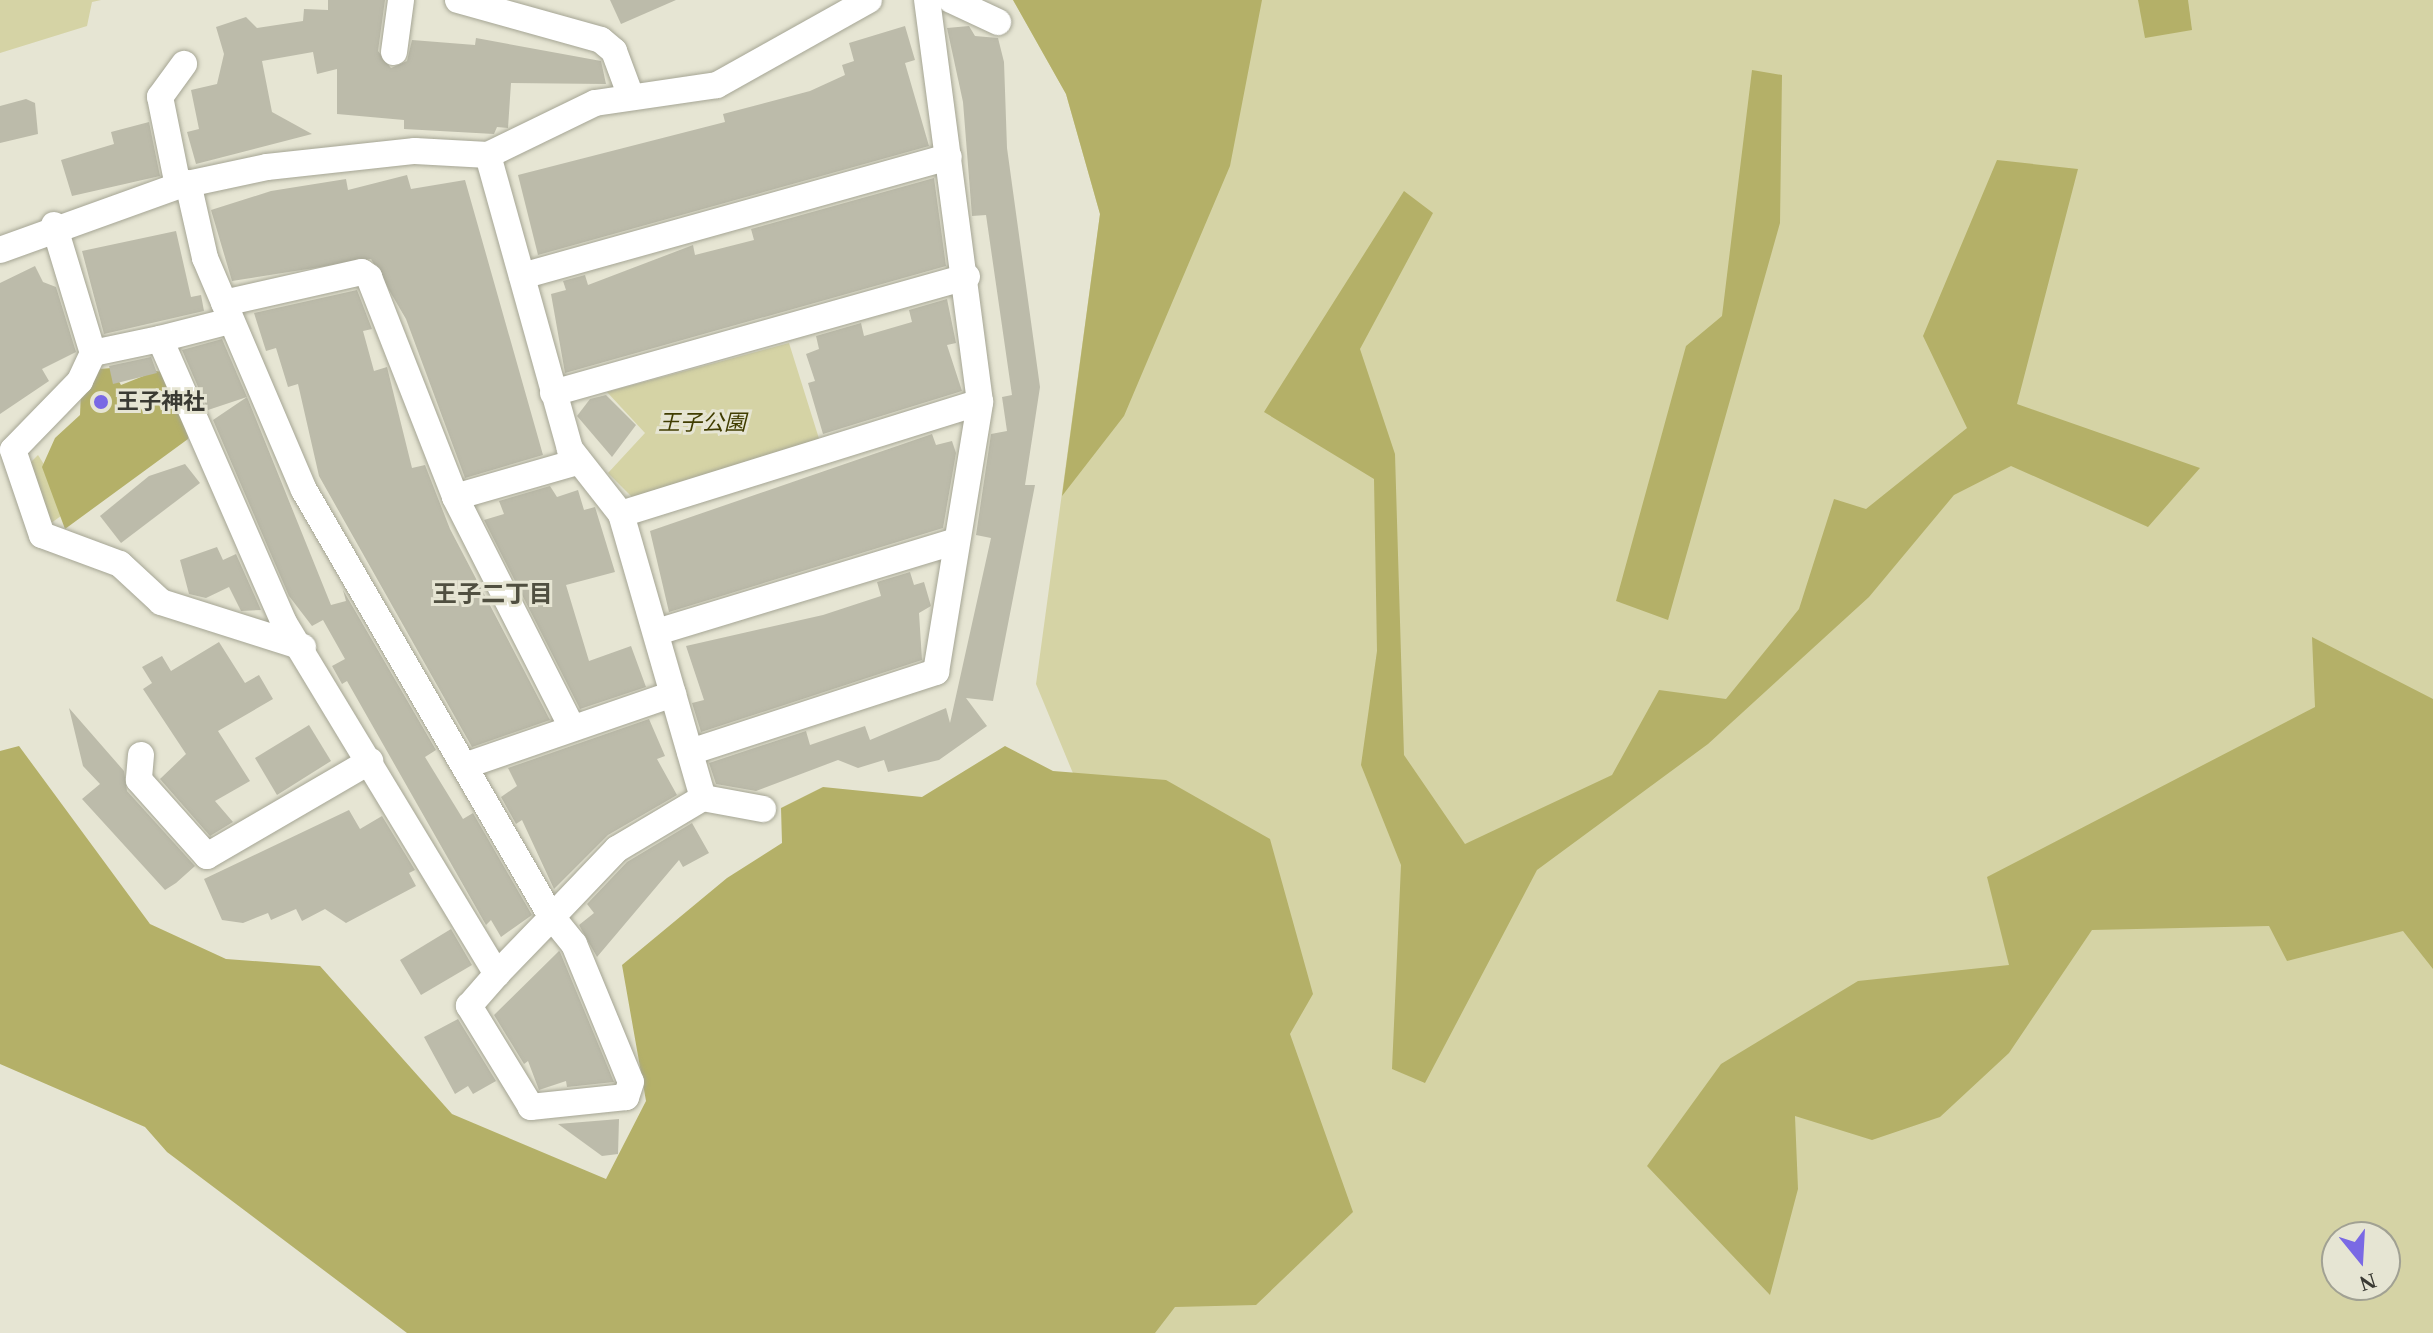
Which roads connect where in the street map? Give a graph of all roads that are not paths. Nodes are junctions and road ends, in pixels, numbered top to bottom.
1 (458, 0) edge
2 (869, 0) edge
3 (927, 0) edge
4 (951, 0) edge
5 (392, 16) edge
6 (998, 22) dead end
7 (394, 52) dead end
8 (184, 64) dead end
9 (630, 94) junction
10 (488, 155) junction
11 (949, 157) junction
12 (183, 184) junction
13 (54, 225) junction
14 (0, 250) edge
15 (522, 276) junction
16 (967, 277) junction
17 (227, 312) junction
18 (160, 339) junction
19 (93, 353) junction
20 (553, 393) junction
21 (980, 402) junction
22 (577, 462) junction
23 (455, 497) junction
24 (621, 514) junction
25 (956, 541) junction
26 (657, 632) junction
27 (303, 647) junction
28 (673, 694) junction
29 (572, 728) junction
30 (690, 752) junction
31 (141, 755) dead end
32 (370, 761) junction
33 (467, 765) junction
34 (703, 798) junction
35 (763, 809) dead end
36 (552, 917) junction
37 (497, 974) junction

1 - 9 street
2 - 9 street
3 - 11 street
4 - 6 street
5 - 7 street
8 - 12 street
9 - 10 street
10 - 12 street
10 - 15 street
11 - 15 street
11 - 16 street
12 - 13 street
12 - 17 street
13 - 14 street
13 - 19 street
15 - 20 street
16 - 20 street
16 - 21 street
17 - 18 street
17 - 23 street
17 - 33 street
18 - 19 street
18 - 27 street
19 - 27 street
20 - 22 street
21 - 24 street
21 - 25 street
22 - 23 street
22 - 24 street
23 - 29 street
24 - 26 street
25 - 26 street
25 - 30 street
26 - 28 street
27 - 32 street
28 - 29 street
28 - 30 street
29 - 33 street
30 - 34 street
31 - 32 street
32 - 37 street
33 - 36 street
34 - 35 street
34 - 36 street
36 - 37 street
36 - 37 street

